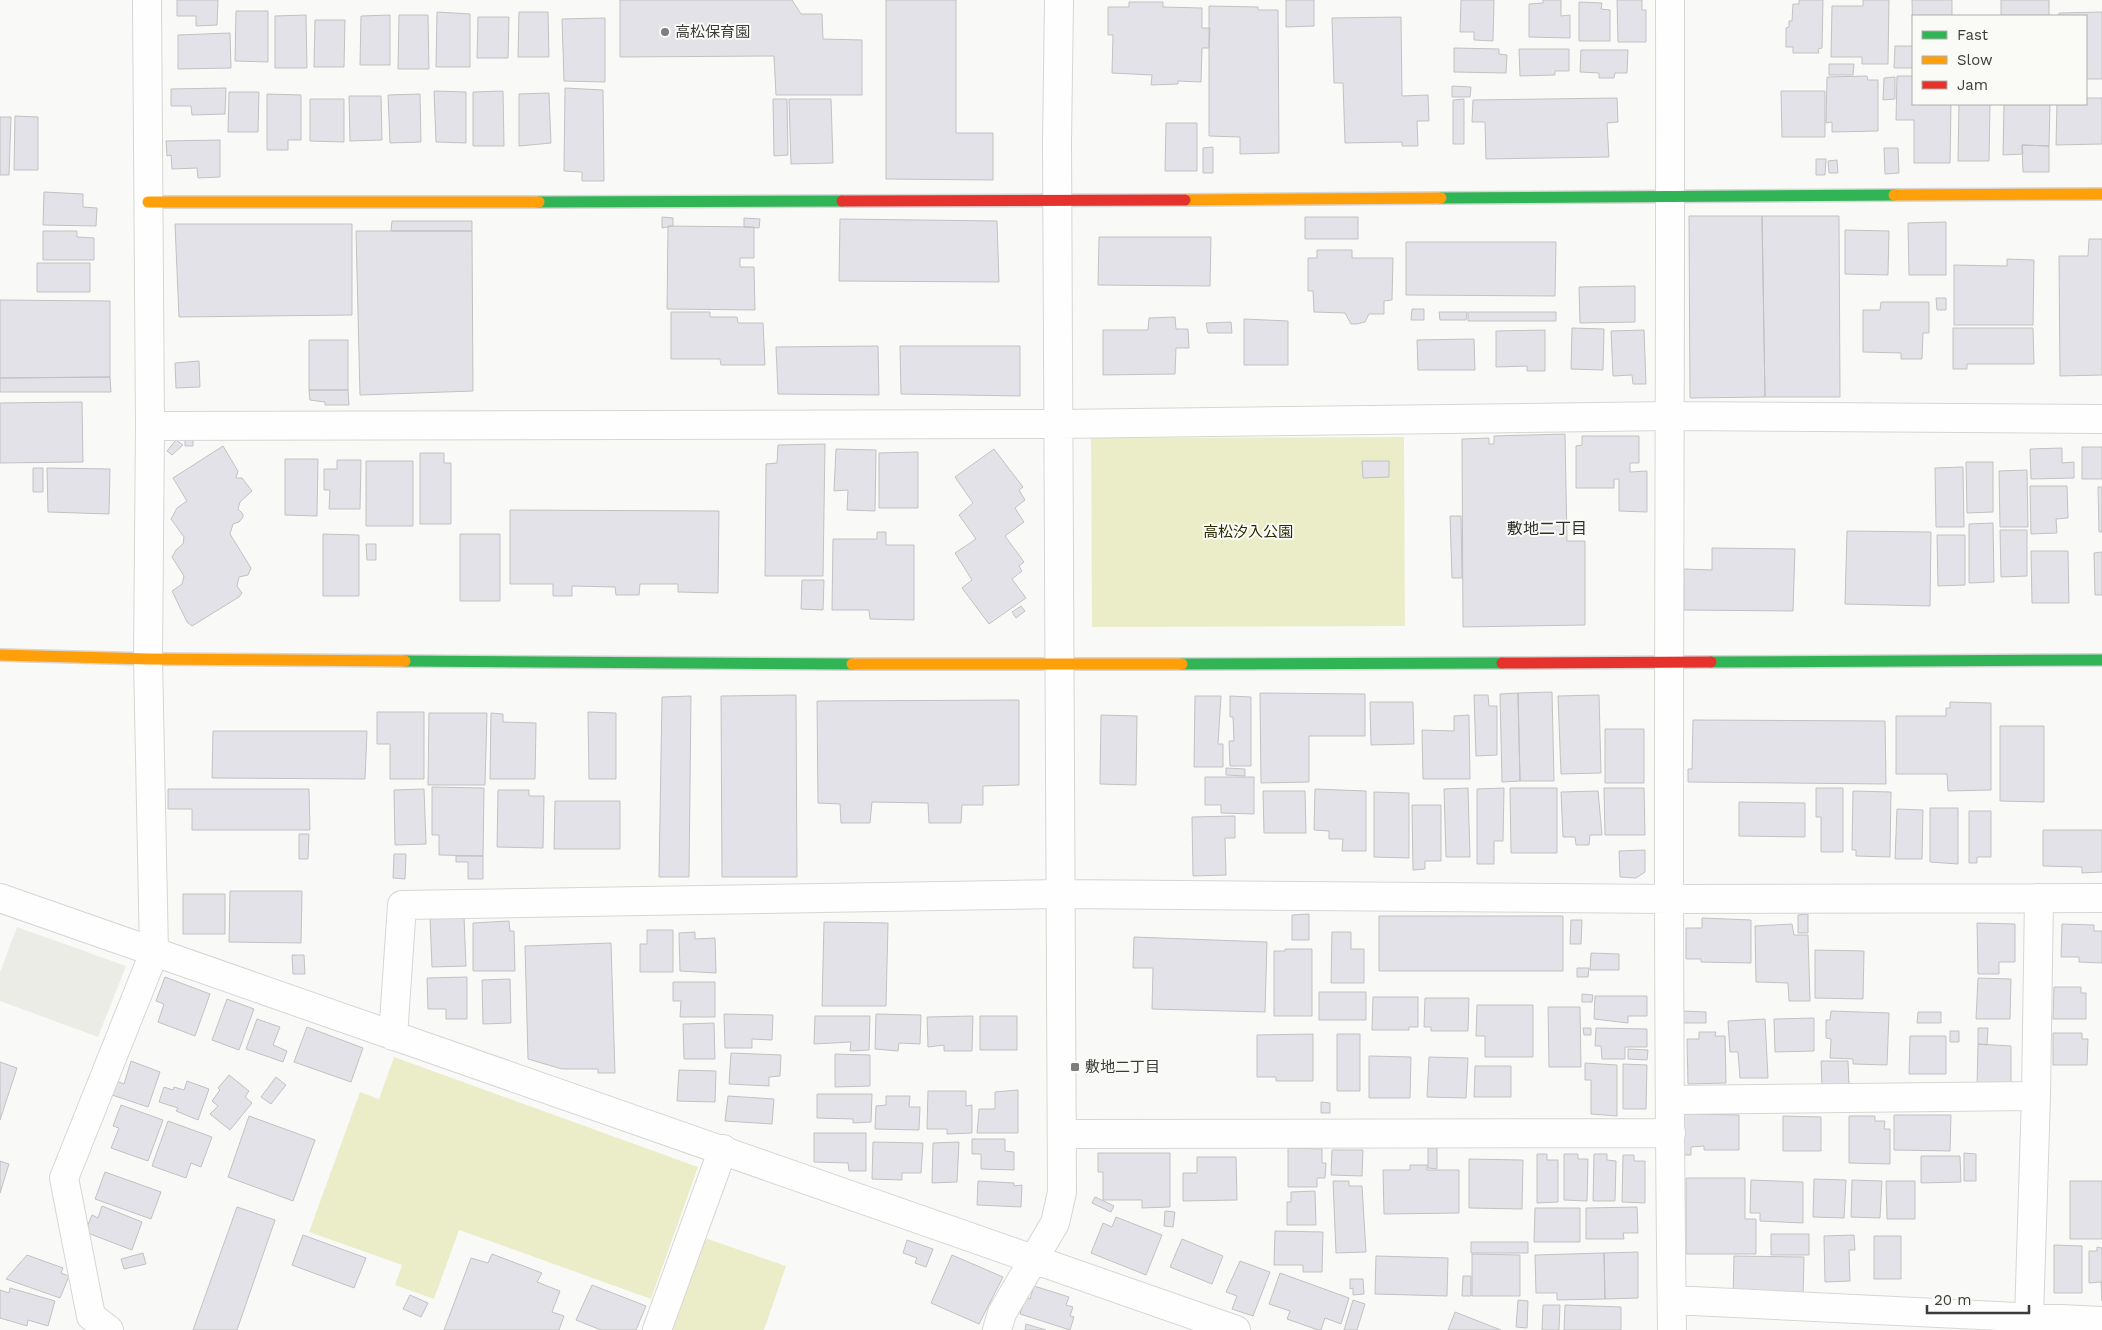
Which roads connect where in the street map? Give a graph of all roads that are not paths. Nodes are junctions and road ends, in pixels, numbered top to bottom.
1 (147, 0) edge
2 (1059, 0) edge
3 (1670, 0) edge
4 (2102, 194) edge
5 (1670, 196) junction
6 (148, 202) junction
7 (1057, 202) junction
8 (1671, 416) junction
9 (2102, 419) edge
10 (1058, 424) junction
11 (150, 426) junction
12 (0, 655) edge
13 (148, 659) junction
14 (2102, 660) edge
15 (1667, 663) junction
16 (1059, 665) junction
17 (1059, 894) junction
18 (0, 898) edge
19 (2039, 898) junction
20 (2102, 898) edge
21 (1669, 899) junction
22 (154, 953) junction
23 (393, 1036) junction
24 (2036, 1096) junction
25 (1671, 1100) junction
26 (1671, 1133) junction
27 (1062, 1134) junction
28 (723, 1149) junction
29 (1034, 1260) junction
30 (1672, 1300) junction
31 (2029, 1318) junction
32 (2102, 1321) edge
33 (95, 1325) edge
34 (657, 1330) edge
35 (996, 1330) edge
36 (1236, 1330) edge
37 (1672, 1330) edge

1 - 6 street
2 - 7 street
3 - 5 street
4 - 5 street
5 - 7 street
5 - 8 street
6 - 7 street
6 - 11 street
7 - 10 street
8 - 9 street
8 - 10 street
8 - 15 street
10 - 11 street
10 - 16 street
11 - 13 street
12 - 13 street
13 - 16 street
13 - 22 street
14 - 15 street
15 - 16 street
15 - 21 street
16 - 17 street
17 - 21 street
17 - 23 street
17 - 27 street
18 - 22 street
19 - 20 street
19 - 21 street
19 - 24 street
21 - 25 street
22 - 23 street
22 - 33 street
23 - 28 street
24 - 25 street
24 - 31 street
25 - 26 street
26 - 27 street
26 - 30 street
27 - 29 street
28 - 29 street
28 - 34 street
29 - 35 street
29 - 36 street
30 - 31 street
30 - 37 street
31 - 32 street

